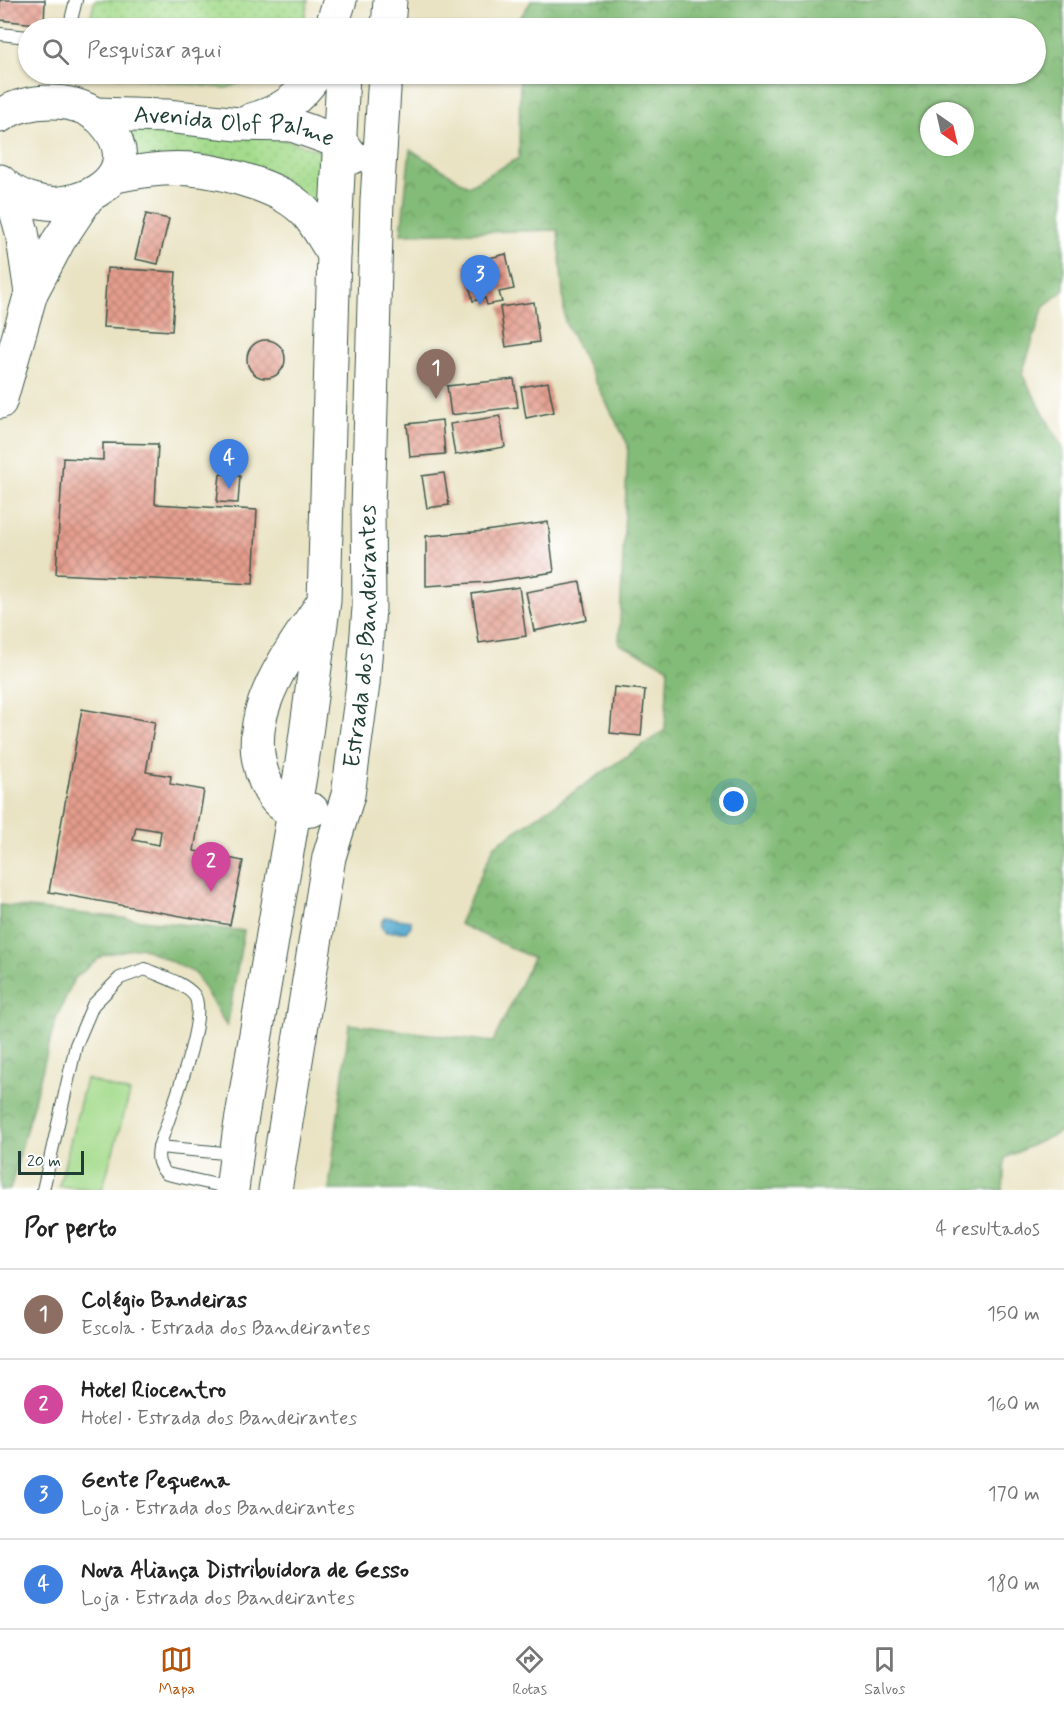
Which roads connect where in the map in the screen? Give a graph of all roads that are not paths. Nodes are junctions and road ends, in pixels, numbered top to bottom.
1 (76, 0) edge
2 (340, 0) edge
3 (350, 0) edge
4 (390, 0) edge
5 (72, 18) edge
6 (334, 18) edge
7 (349, 18) edge
8 (389, 18) edge
9 (0, 34) edge
10 (18, 36) edge
11 (310, 84) edge
12 (343, 84) edge
13 (384, 84) edge
14 (8, 107) edge
15 (94, 114) junction
16 (238, 124) junction
17 (340, 142) junction
18 (116, 176) junction
19 (5, 185) edge
20 (87, 198) junction
21 (377, 200) junction
22 (334, 254) junction
23 (31, 292) junction
24 (0, 402) edge
25 (324, 601) junction
26 (348, 795) junction
27 (294, 813) junction
28 (159, 1147) junction
29 (237, 1154) junction
30 (233, 1189) edge
31 (43, 1190) edge
32 (275, 1190) edge

1 - 5 lane
2 - 6 main road
3 - 7 main road
4 - 8 main road
9 - 10 lane
11 - 16 main road
12 - 17 main road, Estrada dos Bandeirantes
13 - 21 main road, Estrada dos Bandeirantes
14 - 15 main road, Avenida Olof Palme
15 - 16 main road, Avenida Olof Palme
15 - 18 main road
16 - 17 main road, Avenida Olof Palme
17 - 21 main road, Avenida Olof Palme
17 - 22 main road, Estrada dos Bandeirantes
18 - 20 main road
18 - 22 main road, Avenida Olof Palme
19 - 20 main road
19 - 23 main road
20 - 23 main road
21 - 26 main road, Estrada dos Bandeirantes
22 - 25 main road, Estrada dos Bandeirantes
23 - 24 main road
25 - 27 main road, Estrada dos Bandeirantes
25 - 27 main road
26 - 27 main road
26 - 32 main road, Estrada dos Bandeirantes
27 - 29 main road, Estrada dos Bandeirantes
28 - 29 lane
28 - 30 lane
28 - 31 lane
29 - 30 main road, Estrada dos Bandeirantes

